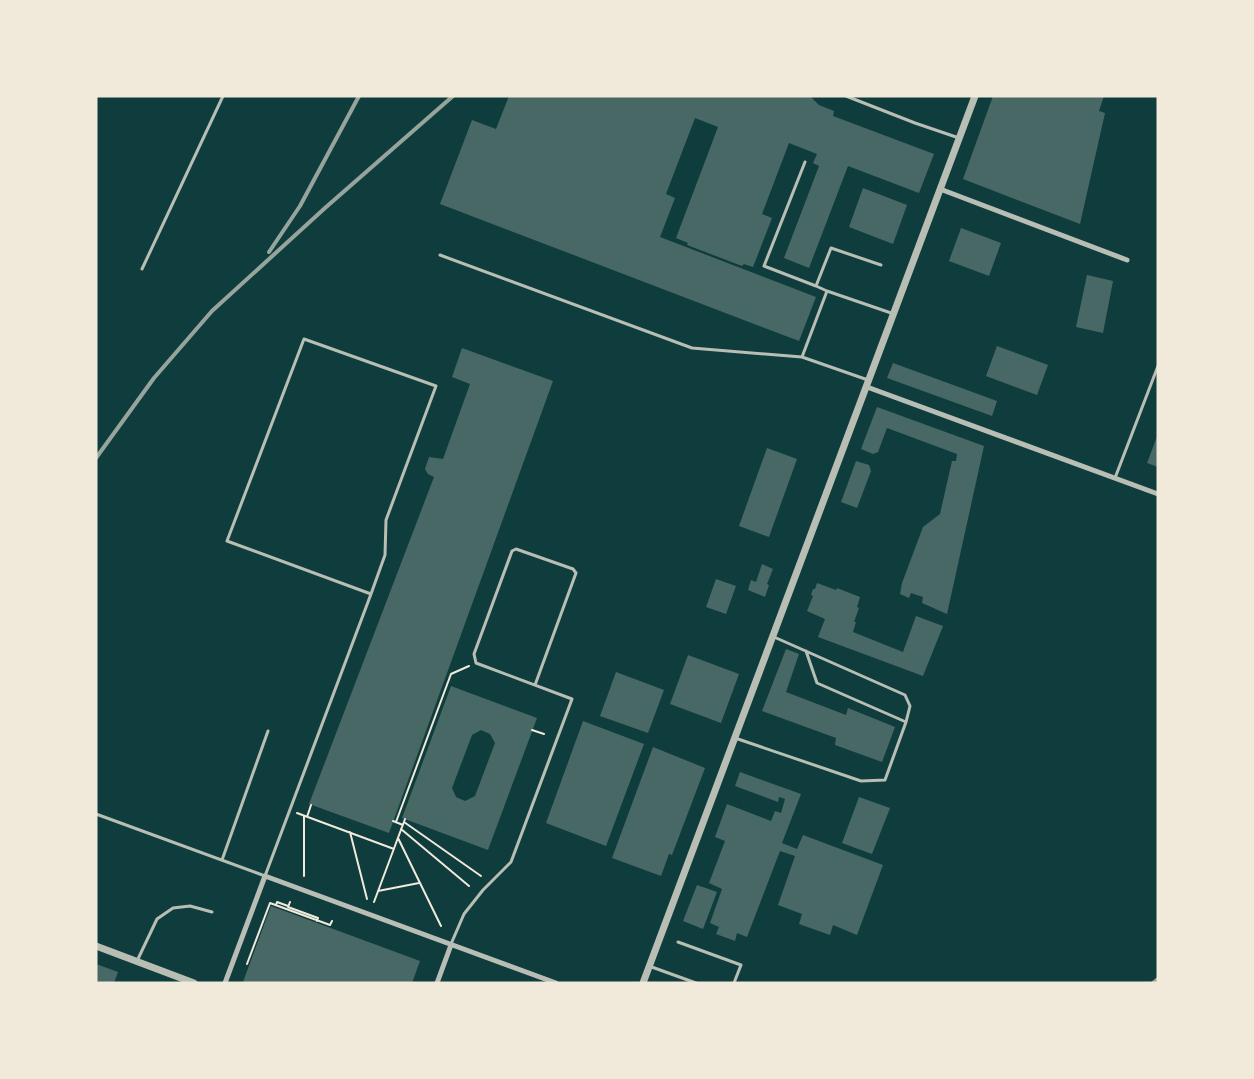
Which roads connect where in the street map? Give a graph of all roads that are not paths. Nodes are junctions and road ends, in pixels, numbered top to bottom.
1 (224, 96) edge
2 (846, 96) edge
3 (975, 96) edge
4 (959, 138) junction
5 (804, 162) dead end
6 (940, 189) junction
7 (440, 255) dead end
8 (1127, 260) dead end
9 (881, 265) dead end
10 (142, 269) dead end
11 (816, 286) junction
12 (827, 291) junction
13 (894, 314) junction
14 (802, 357) junction
15 (1158, 366) edge
16 (868, 383) junction
17 (1115, 478) junction
18 (1158, 494) edge
19 (370, 594) junction
20 (772, 636) junction
21 (806, 651) junction
22 (535, 685) junction
23 (906, 722) junction
24 (268, 731) dead end
25 (734, 737) junction
26 (96, 814) edge
27 (222, 860) junction
28 (265, 876) junction
29 (212, 912) dead end
30 (678, 942) dead end
31 (451, 945) junction
32 (96, 946) edge
33 (137, 962) junction
34 (649, 966) junction
35 (194, 983) edge
36 (225, 983) edge
37 (437, 983) edge
38 (556, 983) edge
39 (643, 983) edge
40 (696, 983) edge
41 (734, 983) edge

1 - 10 lane
2 - 4 lane
3 - 4 street
4 - 6 street
5 - 11 lane
6 - 8 street
6 - 13 street
7 - 14 lane
9 - 11 lane
11 - 12 lane
12 - 13 lane
12 - 14 lane
13 - 16 street
14 - 16 lane
15 - 17 lane
16 - 17 street
16 - 20 street
17 - 18 street
19 - 19 lane
19 - 28 lane
20 - 21 lane
20 - 25 street
21 - 23 lane
21 - 23 lane
22 - 22 lane
22 - 31 lane
23 - 25 lane
24 - 27 lane
25 - 34 street
26 - 27 lane
27 - 28 lane
28 - 31 street
28 - 36 street
29 - 33 lane
30 - 41 lane
31 - 37 street
31 - 38 street
32 - 33 street
33 - 35 street
34 - 39 street
34 - 40 lane

